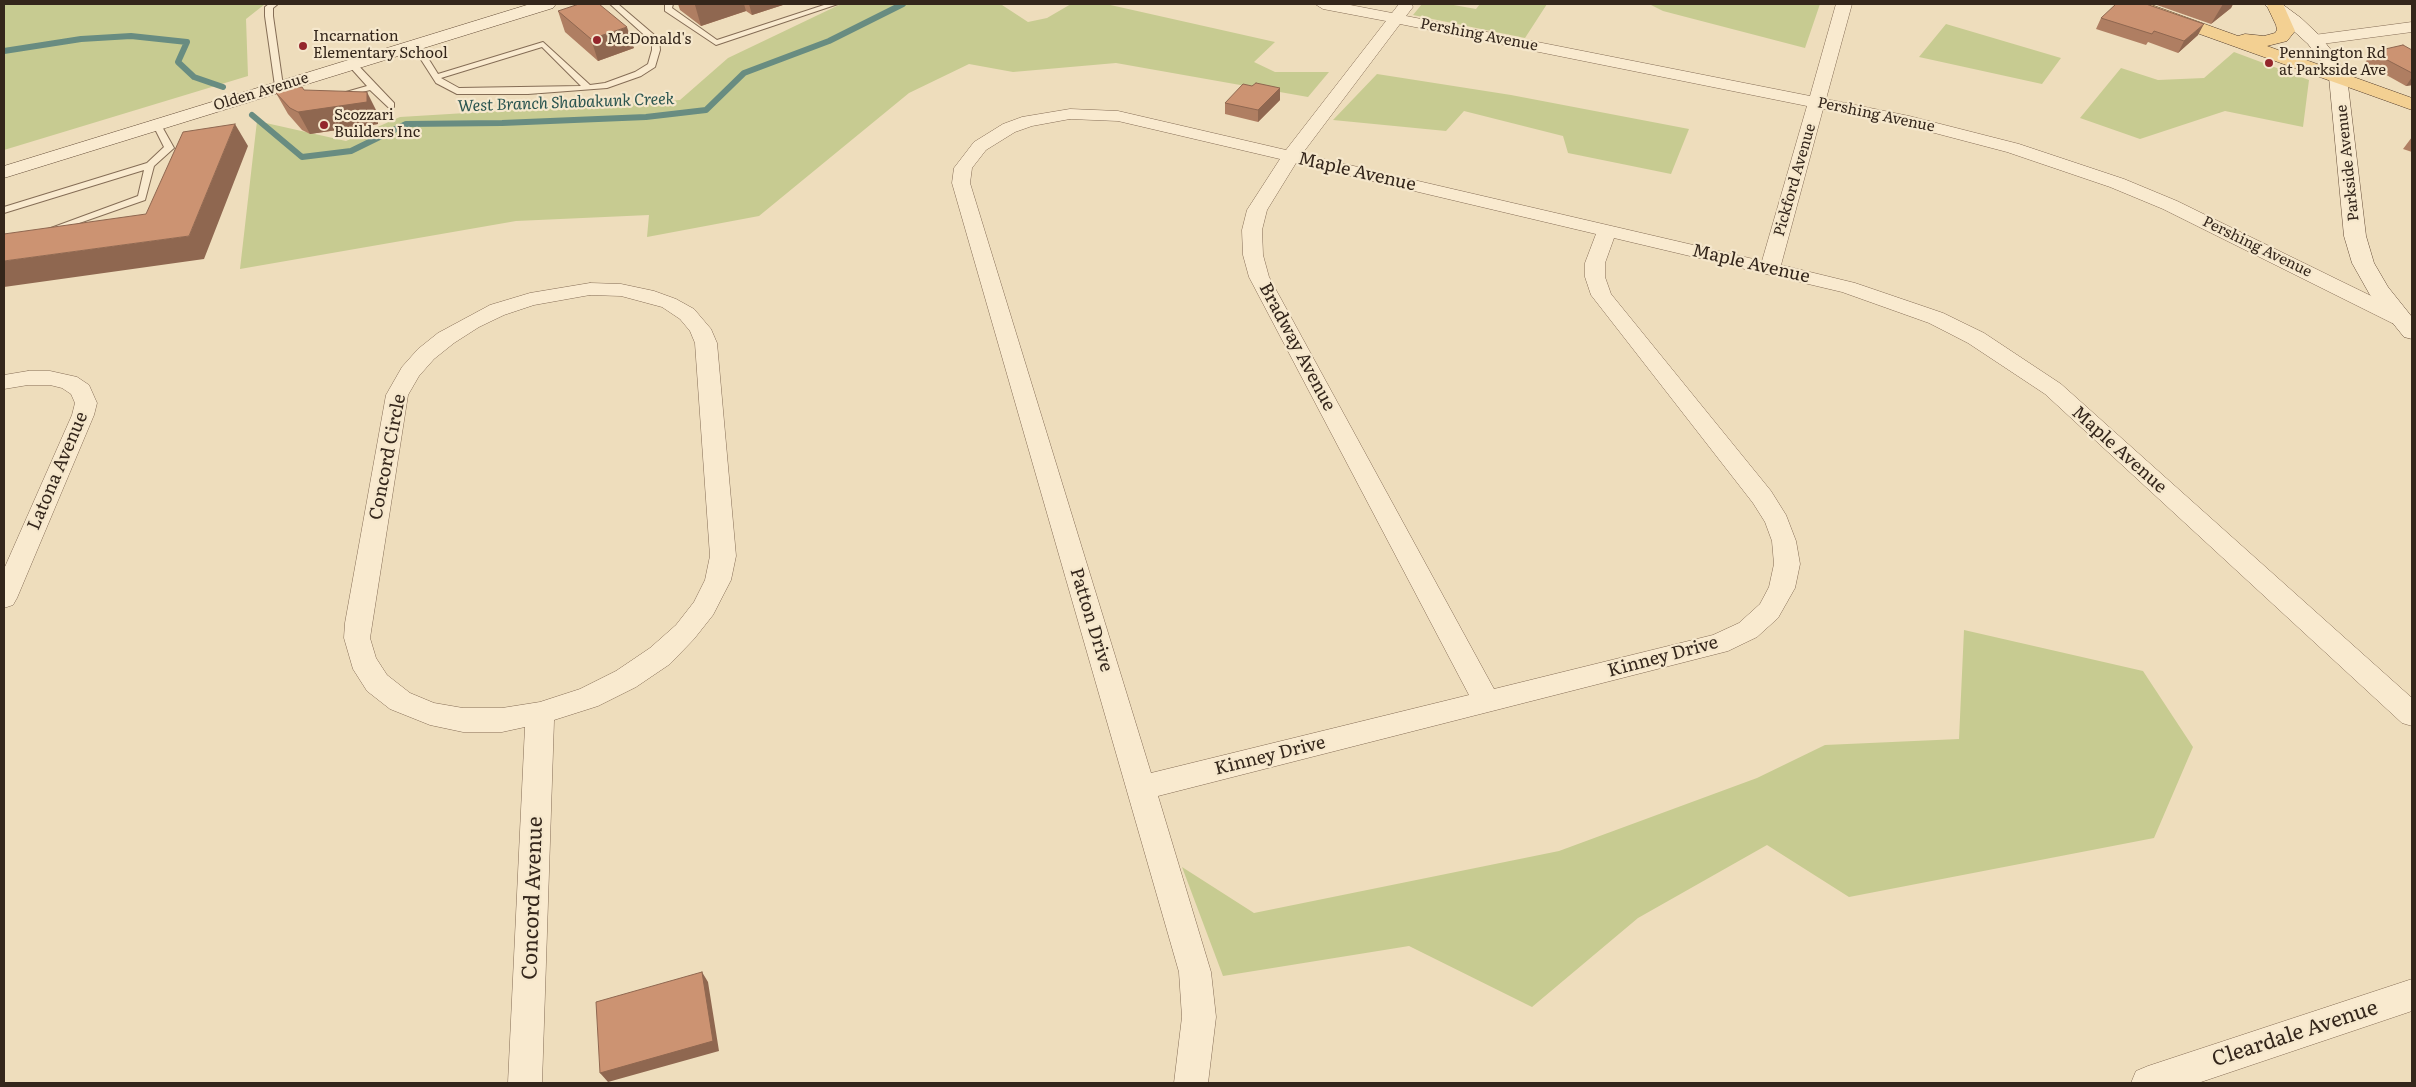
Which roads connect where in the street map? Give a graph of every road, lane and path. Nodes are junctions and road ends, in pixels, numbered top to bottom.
1 (274, 4) edge
2 (547, 4) edge
3 (614, 4) edge
4 (669, 4) edge
5 (834, 4) edge
6 (1323, 4) edge
7 (1844, 4) edge
8 (2133, 4) edge
9 (2274, 5) edge
10 (1402, 11) edge
11 (2412, 27) edge
12 (2220, 35) junction
13 (2314, 40) junction
14 (416, 44) junction
15 (352, 64) junction
16 (436, 77) junction
17 (2338, 77) junction
18 (279, 86) junction
19 (372, 87) junction
20 (588, 88) junction
21 (337, 98) edge
22 (1817, 102) junction
23 (296, 104) edge
24 (2412, 104) edge
25 (391, 105) dead end
26 (157, 125) junction
27 (1291, 156) junction
28 (967, 160) joint
29 (150, 165) junction
30 (4, 172) edge
31 (4, 210) edge
32 (1607, 230) junction
33 (39, 234) edge
34 (1770, 268) junction
35 (2406, 325) edge
36 (4, 382) edge
37 (4, 598) edge
38 (1487, 702) junction
39 (540, 713) junction
40 (2412, 715) edge
41 (1141, 788) junction
42 (2412, 995) edge
43 (525, 1083) edge
44 (1191, 1083) edge
45 (2148, 1083) edge

1 - 18 lane
2 - 14 main road, Olden Avenue
3 - 20 lane
4 - 5 lane
6 - 10 street, Pershing Avenue
7 - 22 street, Pickford Avenue
8 - 12 main road
9 - 12 main road
9 - 13 main road, Parkside Avenue
10 - 22 street, Pershing Avenue
10 - 27 street, Bradway Avenue
11 - 13 street
12 - 17 main road
13 - 17 main road, Parkside Avenue
14 - 15 main road, Olden Avenue
14 - 16 lane
15 - 18 main road, Olden Avenue
15 - 19 lane
16 - 20 lane
16 - 20 lane
17 - 24 main road
17 - 35 main road, Parkside Avenue
18 - 23 lane
18 - 26 main road, Olden Avenue
19 - 21 lane
19 - 25 lane
22 - 34 street, Pickford Avenue
22 - 35 street, Pershing Avenue
26 - 29 lane
26 - 30 main road, Olden Avenue
27 - 28 street, Maple Avenue
27 - 32 street, Maple Avenue
27 - 38 street, Bradway Avenue
28 - 41 street, Patton Drive
29 - 31 lane
29 - 33 lane
32 - 34 street, Maple Avenue
32 - 38 street, Kinney Drive
34 - 40 street, Maple Avenue
36 - 37 street, Latona Avenue
38 - 41 street, Kinney Drive
39 - 39 street, Concord Circle
39 - 43 street, Concord Avenue
41 - 44 street, Patton Drive
42 - 45 street, Cleardale Avenue

